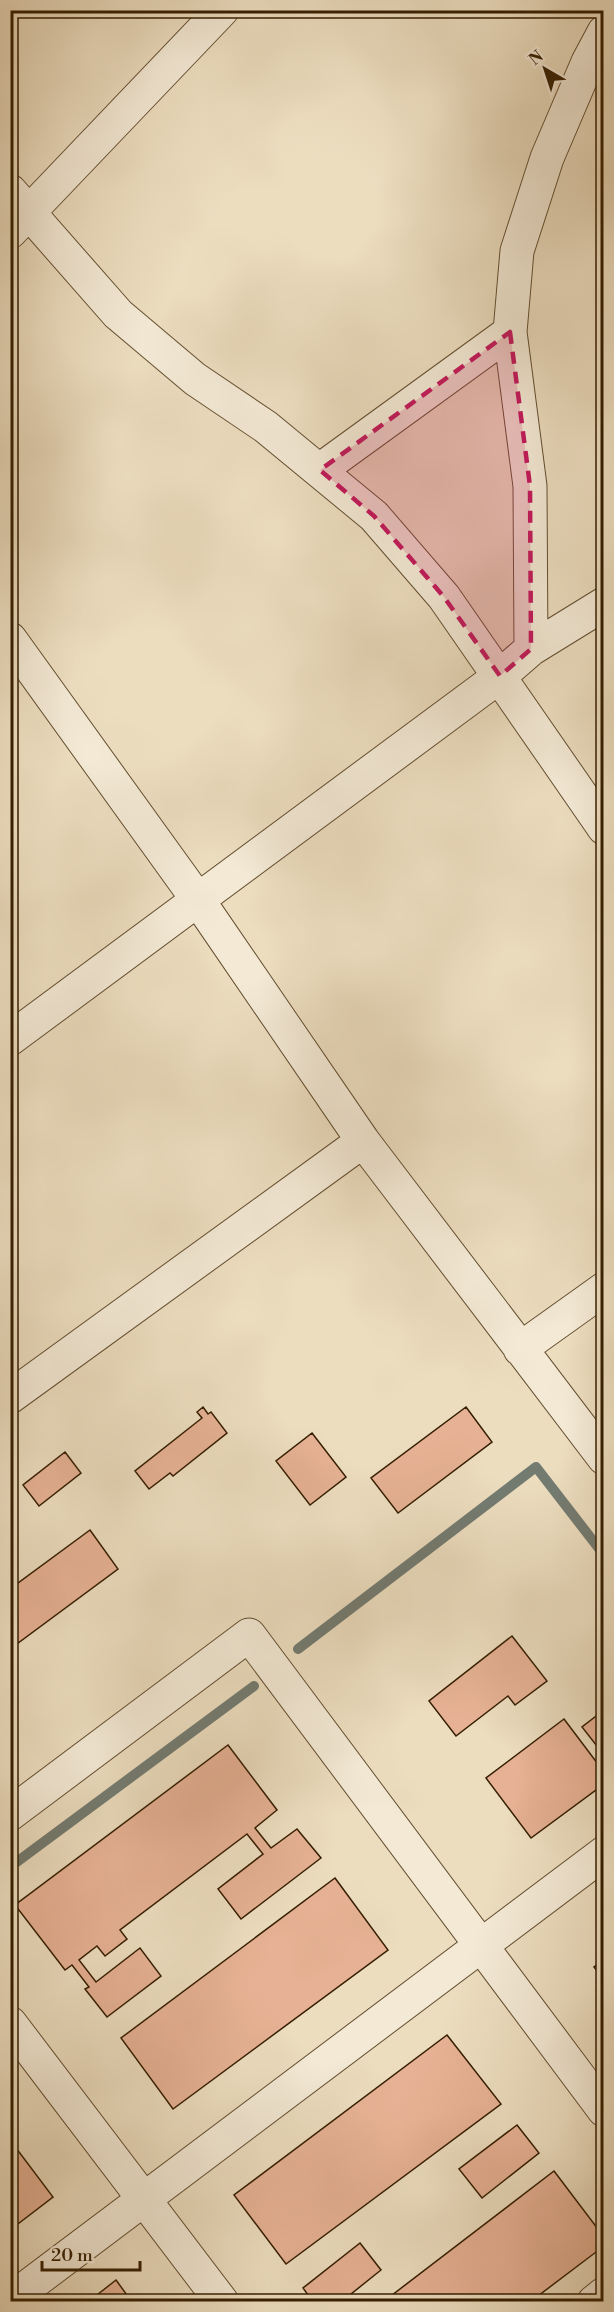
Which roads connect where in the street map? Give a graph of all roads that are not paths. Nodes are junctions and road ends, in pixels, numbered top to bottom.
1 (222, 10) edge
2 (603, 32) edge
3 (17, 212) edge
4 (510, 332) junction
5 (320, 470) junction
6 (603, 604) edge
7 (10, 639) edge
8 (531, 649) junction
9 (500, 676) junction
10 (603, 828) edge
11 (198, 900) junction
12 (10, 1039) edge
13 (363, 1141) junction
14 (603, 1289) edge
15 (520, 1349) junction
16 (12, 1391) edge
17 (603, 1458) edge
18 (10, 1814) edge
19 (603, 1853) edge
20 (480, 1947) junction
21 (10, 2023) edge
22 (603, 2110) edge
23 (142, 2199) junction
24 (603, 2294) edge
25 (10, 2300) edge
26 (222, 2301) edge
27 (594, 2301) edge

1 - 3 street
2 - 4 street
3 - 5 street
4 - 5 street
4 - 8 street
5 - 9 street
6 - 8 street
7 - 11 street
8 - 9 street
9 - 10 street
9 - 11 street
11 - 12 street
11 - 13 street
13 - 15 street
13 - 16 street
14 - 15 street
15 - 17 street
18 - 20 street
19 - 20 street
20 - 22 street
20 - 23 street
21 - 23 street
23 - 25 street
23 - 26 street
24 - 27 street

